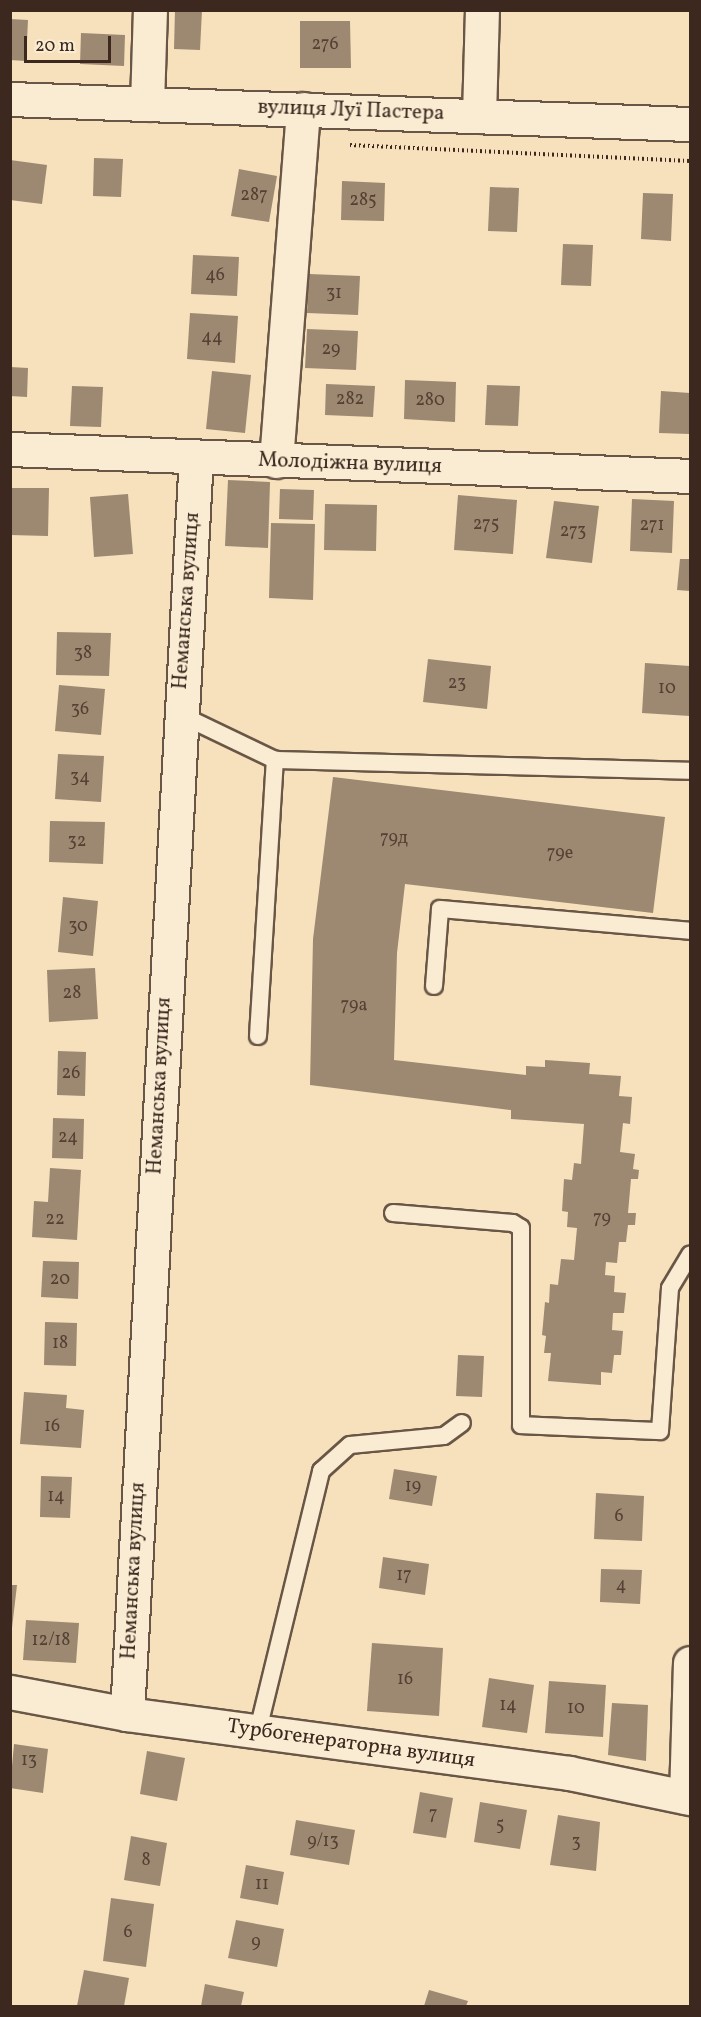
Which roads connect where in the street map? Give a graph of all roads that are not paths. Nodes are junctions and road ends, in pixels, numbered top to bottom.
1 (150, 10) edge
2 (482, 10) edge
3 (10, 99) edge
4 (147, 104) junction
5 (303, 109) junction
6 (479, 116) junction
7 (690, 124) edge
8 (10, 449) edge
9 (196, 458) junction
10 (276, 461) junction
11 (690, 476) edge
12 (179, 714) junction
13 (275, 760) junction
14 (690, 771) edge
15 (690, 931) edge
16 (434, 986) dead end
17 (258, 1036) dead end
18 (393, 1213) dead end
19 (690, 1255) edge
20 (462, 1423) dead end
21 (690, 1662) edge
22 (10, 1692) edge
23 (127, 1714) junction
24 (258, 1730) junction
25 (688, 1798) edge

1 - 4 street
2 - 6 street
3 - 4 street, вулиця Луї Пастера
4 - 5 street, вулиця Луї Пастера
5 - 6 street, вулиця Луї Пастера
5 - 10 street
6 - 7 street, вулиця Луї Пастера
8 - 9 street, Молодіжна вулиця
9 - 10 street, Молодіжна вулиця
9 - 12 street, Неманська вулиця
10 - 11 street, Молодіжна вулиця
12 - 13 lane
12 - 23 street, Неманська вулиця
13 - 14 lane
13 - 17 lane
15 - 16 lane
18 - 19 lane
20 - 24 lane
21 - 25 street
22 - 23 street, Турбогенераторна вулиця
23 - 24 street, Турбогенераторна вулиця
24 - 25 street, Турбогенераторна вулиця

